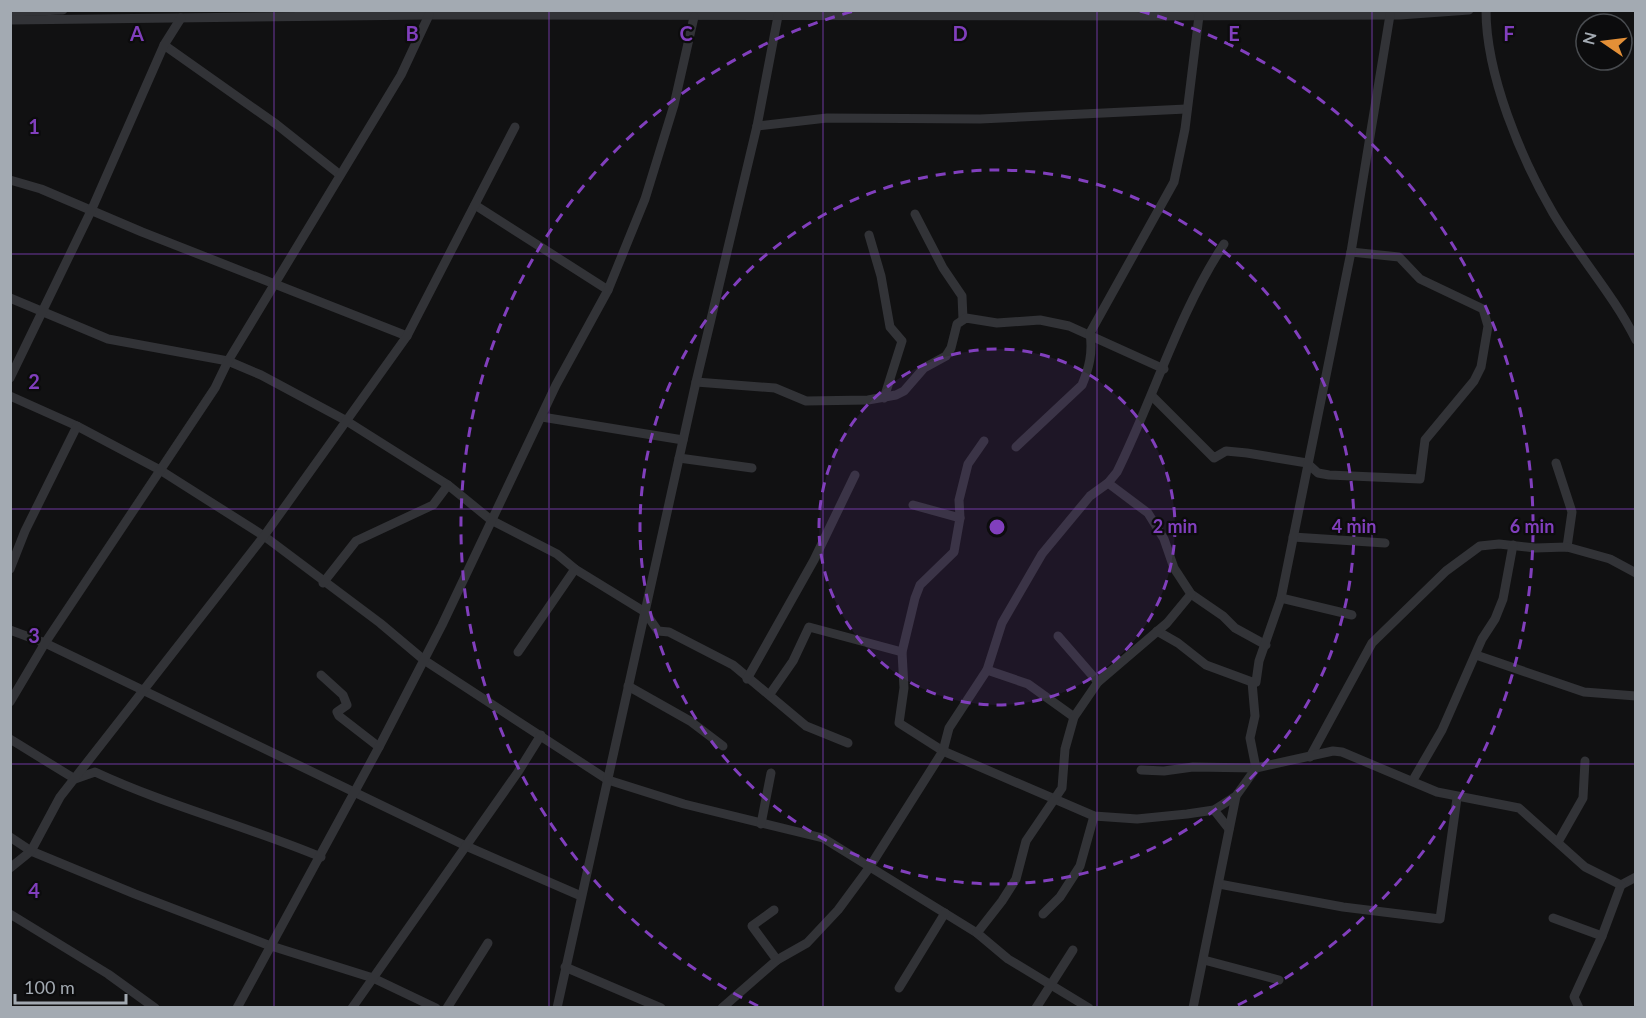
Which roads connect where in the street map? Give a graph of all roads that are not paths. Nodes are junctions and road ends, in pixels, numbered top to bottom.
1 (63, 10) edge
2 (1469, 10) edge
3 (1486, 10) edge
4 (11, 11) edge
5 (57, 11) edge
6 (1325, 12) edge
7 (647, 13) edge
8 (429, 15) junction
9 (1199, 15) junction
10 (1390, 15) junction
11 (778, 16) junction
12 (694, 17) junction
13 (160, 18) junction
14 (181, 18) junction
15 (10, 20) edge
16 (169, 35) junction
17 (164, 45) junction
18 (1186, 109) junction
19 (756, 126) junction
20 (515, 127) dead end
21 (339, 174) junction
22 (10, 180) edge
23 (475, 205) junction
24 (91, 211) junction
25 (915, 214) dead end
26 (869, 235) dead end
27 (1224, 244) dead end
28 (1351, 252) junction
29 (274, 283) junction
30 (608, 290) junction
31 (10, 298) edge
32 (44, 312) junction
33 (963, 319) junction
34 (1090, 333) junction
35 (407, 336) junction
36 (1635, 340) edge
37 (228, 361) junction
38 (1164, 369) junction
39 (10, 378) edge
40 (696, 382) junction
41 (10, 396) edge
42 (1152, 396) junction
43 (884, 398) junction
44 (542, 417) junction
45 (345, 420) junction
46 (77, 426) junction
47 (683, 440) junction
48 (984, 441) dead end
49 (1016, 447) dead end
50 (679, 458) junction
51 (1307, 463) junction
52 (1556, 463) dead end
53 (752, 468) dead end
54 (160, 470) junction
55 (855, 475) dead end
56 (1108, 483) junction
57 (448, 485) junction
58 (913, 505) dead end
59 (960, 518) junction
60 (491, 520) junction
61 (264, 536) junction
62 (1293, 537) junction
63 (1385, 543) dead end
64 (1513, 544) junction
65 (1567, 547) junction
66 (10, 569) edge
67 (575, 569) junction
68 (1635, 573) edge
69 (323, 583) junction
70 (1191, 594) junction
71 (1281, 598) junction
72 (645, 612) junction
73 (1352, 615) dead end
74 (10, 630) edge
75 (1157, 631) junction
76 (1058, 636) dead end
77 (45, 643) junction
78 (1266, 645) junction
79 (518, 652) dead end
80 (902, 652) junction
81 (1476, 656) junction
82 (424, 660) junction
83 (987, 670) junction
84 (321, 675) dead end
85 (747, 679) junction
86 (1098, 682) junction
87 (1252, 682) junction
88 (628, 686) junction
89 (143, 692) junction
90 (770, 694) junction
91 (1635, 696) edge
92 (10, 702) edge
93 (1074, 717) junction
94 (541, 735) junction
95 (10, 739) edge
96 (848, 743) dead end
97 (723, 746) dead end
98 (379, 747) junction
99 (943, 751) junction
100 (1310, 757) junction
101 (1585, 761) dead end
102 (1256, 768) junction
103 (1141, 770) dead end
104 (771, 773) dead end
105 (75, 779) junction
106 (608, 780) junction
107 (1413, 780) junction
108 (356, 791) junction
109 (1236, 796) junction
110 (1457, 798) junction
111 (1053, 800) junction
112 (1214, 810) junction
113 (1094, 816) junction
114 (761, 824) junction
115 (1229, 829) junction
116 (10, 837) edge
117 (1558, 842) junction
118 (466, 846) junction
119 (31, 851) junction
120 (321, 857) junction
121 (10, 868) edge
122 (869, 868) junction
123 (1635, 877) edge
124 (1220, 884) junction
125 (1620, 885) junction
126 (581, 896) junction
127 (774, 910) dead end
128 (945, 913) junction
129 (10, 914) edge
130 (1043, 914) dead end
131 (1553, 918) dead end
132 (977, 933) junction
133 (1602, 936) junction
134 (488, 943) dead end
135 (268, 945) junction
136 (1073, 950) dead end
137 (777, 960) junction
138 (1204, 960) junction
139 (566, 967) junction
140 (373, 978) junction
141 (1279, 980) dead end
142 (1051, 985) junction
143 (899, 988) dead end
144 (155, 1008) edge
145 (237, 1008) edge
146 (352, 1008) edge
147 (436, 1008) edge
148 (447, 1008) edge
149 (557, 1008) edge
150 (661, 1008) edge
151 (722, 1008) edge
152 (1036, 1008) edge
153 (1089, 1008) edge
154 (1193, 1008) edge
155 (1579, 1008) edge

1 - 5 street
2 - 10 street
3 - 36 street
4 - 5 street
6 - 9 street
6 - 10 street
7 - 8 street
7 - 12 street
8 - 14 street
8 - 21 street
9 - 11 street
9 - 18 street
10 - 28 street
11 - 12 street
11 - 19 street
12 - 30 street
13 - 14 street
13 - 15 street
13 - 16 street
14 - 16 street
16 - 17 street
17 - 21 street
17 - 24 street
18 - 19 street
18 - 34 street
19 - 40 street
20 - 23 street
21 - 29 street
22 - 24 street
23 - 30 street
23 - 35 street
24 - 29 street
24 - 32 street
25 - 33 street
26 - 43 street
27 - 38 street
28 - 51 street
28 - 51 street
29 - 35 street
29 - 37 street
30 - 44 street
31 - 32 street
32 - 37 street
32 - 39 street
33 - 34 street
33 - 43 street
34 - 38 street
34 - 49 street
35 - 45 street
37 - 45 street
37 - 54 street
38 - 42 street
40 - 43 street
40 - 47 street
41 - 46 street
42 - 51 street
42 - 56 street
44 - 47 street
44 - 60 street
45 - 57 street
45 - 61 street
46 - 54 street
46 - 66 street
47 - 50 street
48 - 59 street
50 - 53 street
50 - 72 street
51 - 62 street
52 - 65 street
54 - 61 street
54 - 77 street
55 - 85 street
56 - 70 street
56 - 83 street
57 - 60 street
57 - 69 street
58 - 59 street
59 - 80 street
60 - 67 street
60 - 82 street
61 - 69 street
61 - 89 street
62 - 63 street
62 - 71 street
64 - 65 street
64 - 81 street
64 - 100 street
65 - 68 street
67 - 72 street
67 - 79 street
69 - 82 street
70 - 75 street
70 - 78 street
71 - 73 street
71 - 78 street
72 - 85 street
72 - 88 street
74 - 77 street
75 - 86 street
75 - 87 street
76 - 86 street
77 - 89 street
77 - 92 street
78 - 87 street
80 - 90 street
80 - 99 street
81 - 91 street
81 - 107 street
82 - 94 street
82 - 98 street
83 - 93 street
83 - 99 street
84 - 98 street
85 - 90 street
86 - 93 street
87 - 102 street
88 - 97 street
88 - 106 street
89 - 105 street
89 - 108 street
90 - 96 street
93 - 111 street
94 - 106 street
94 - 118 street
95 - 105 street
98 - 108 street
99 - 111 street
99 - 122 street
100 - 102 street
100 - 107 street
101 - 117 street
102 - 103 street
102 - 109 street
104 - 114 street
105 - 119 street
105 - 120 street
106 - 114 street
106 - 126 street
107 - 110 street
108 - 118 street
108 - 120 street
109 - 112 street
109 - 115 street
110 - 117 street
110 - 124 street
111 - 113 street
111 - 132 street
112 - 113 street
112 - 115 street
113 - 130 street
114 - 122 street
115 - 124 street
116 - 119 street
117 - 125 street
118 - 126 street
118 - 140 street
119 - 121 street
119 - 135 street
120 - 135 street
122 - 128 street
122 - 137 street
123 - 125 street
124 - 138 street
125 - 133 street
126 - 139 street
127 - 137 street
128 - 132 street
128 - 143 street
129 - 144 street
131 - 133 street
132 - 142 street
133 - 155 street
134 - 148 street
135 - 140 street
135 - 145 street
136 - 142 street
137 - 151 street
138 - 141 street
138 - 154 street
139 - 149 street
139 - 150 street
140 - 146 street
140 - 147 street
142 - 152 street
142 - 153 street

